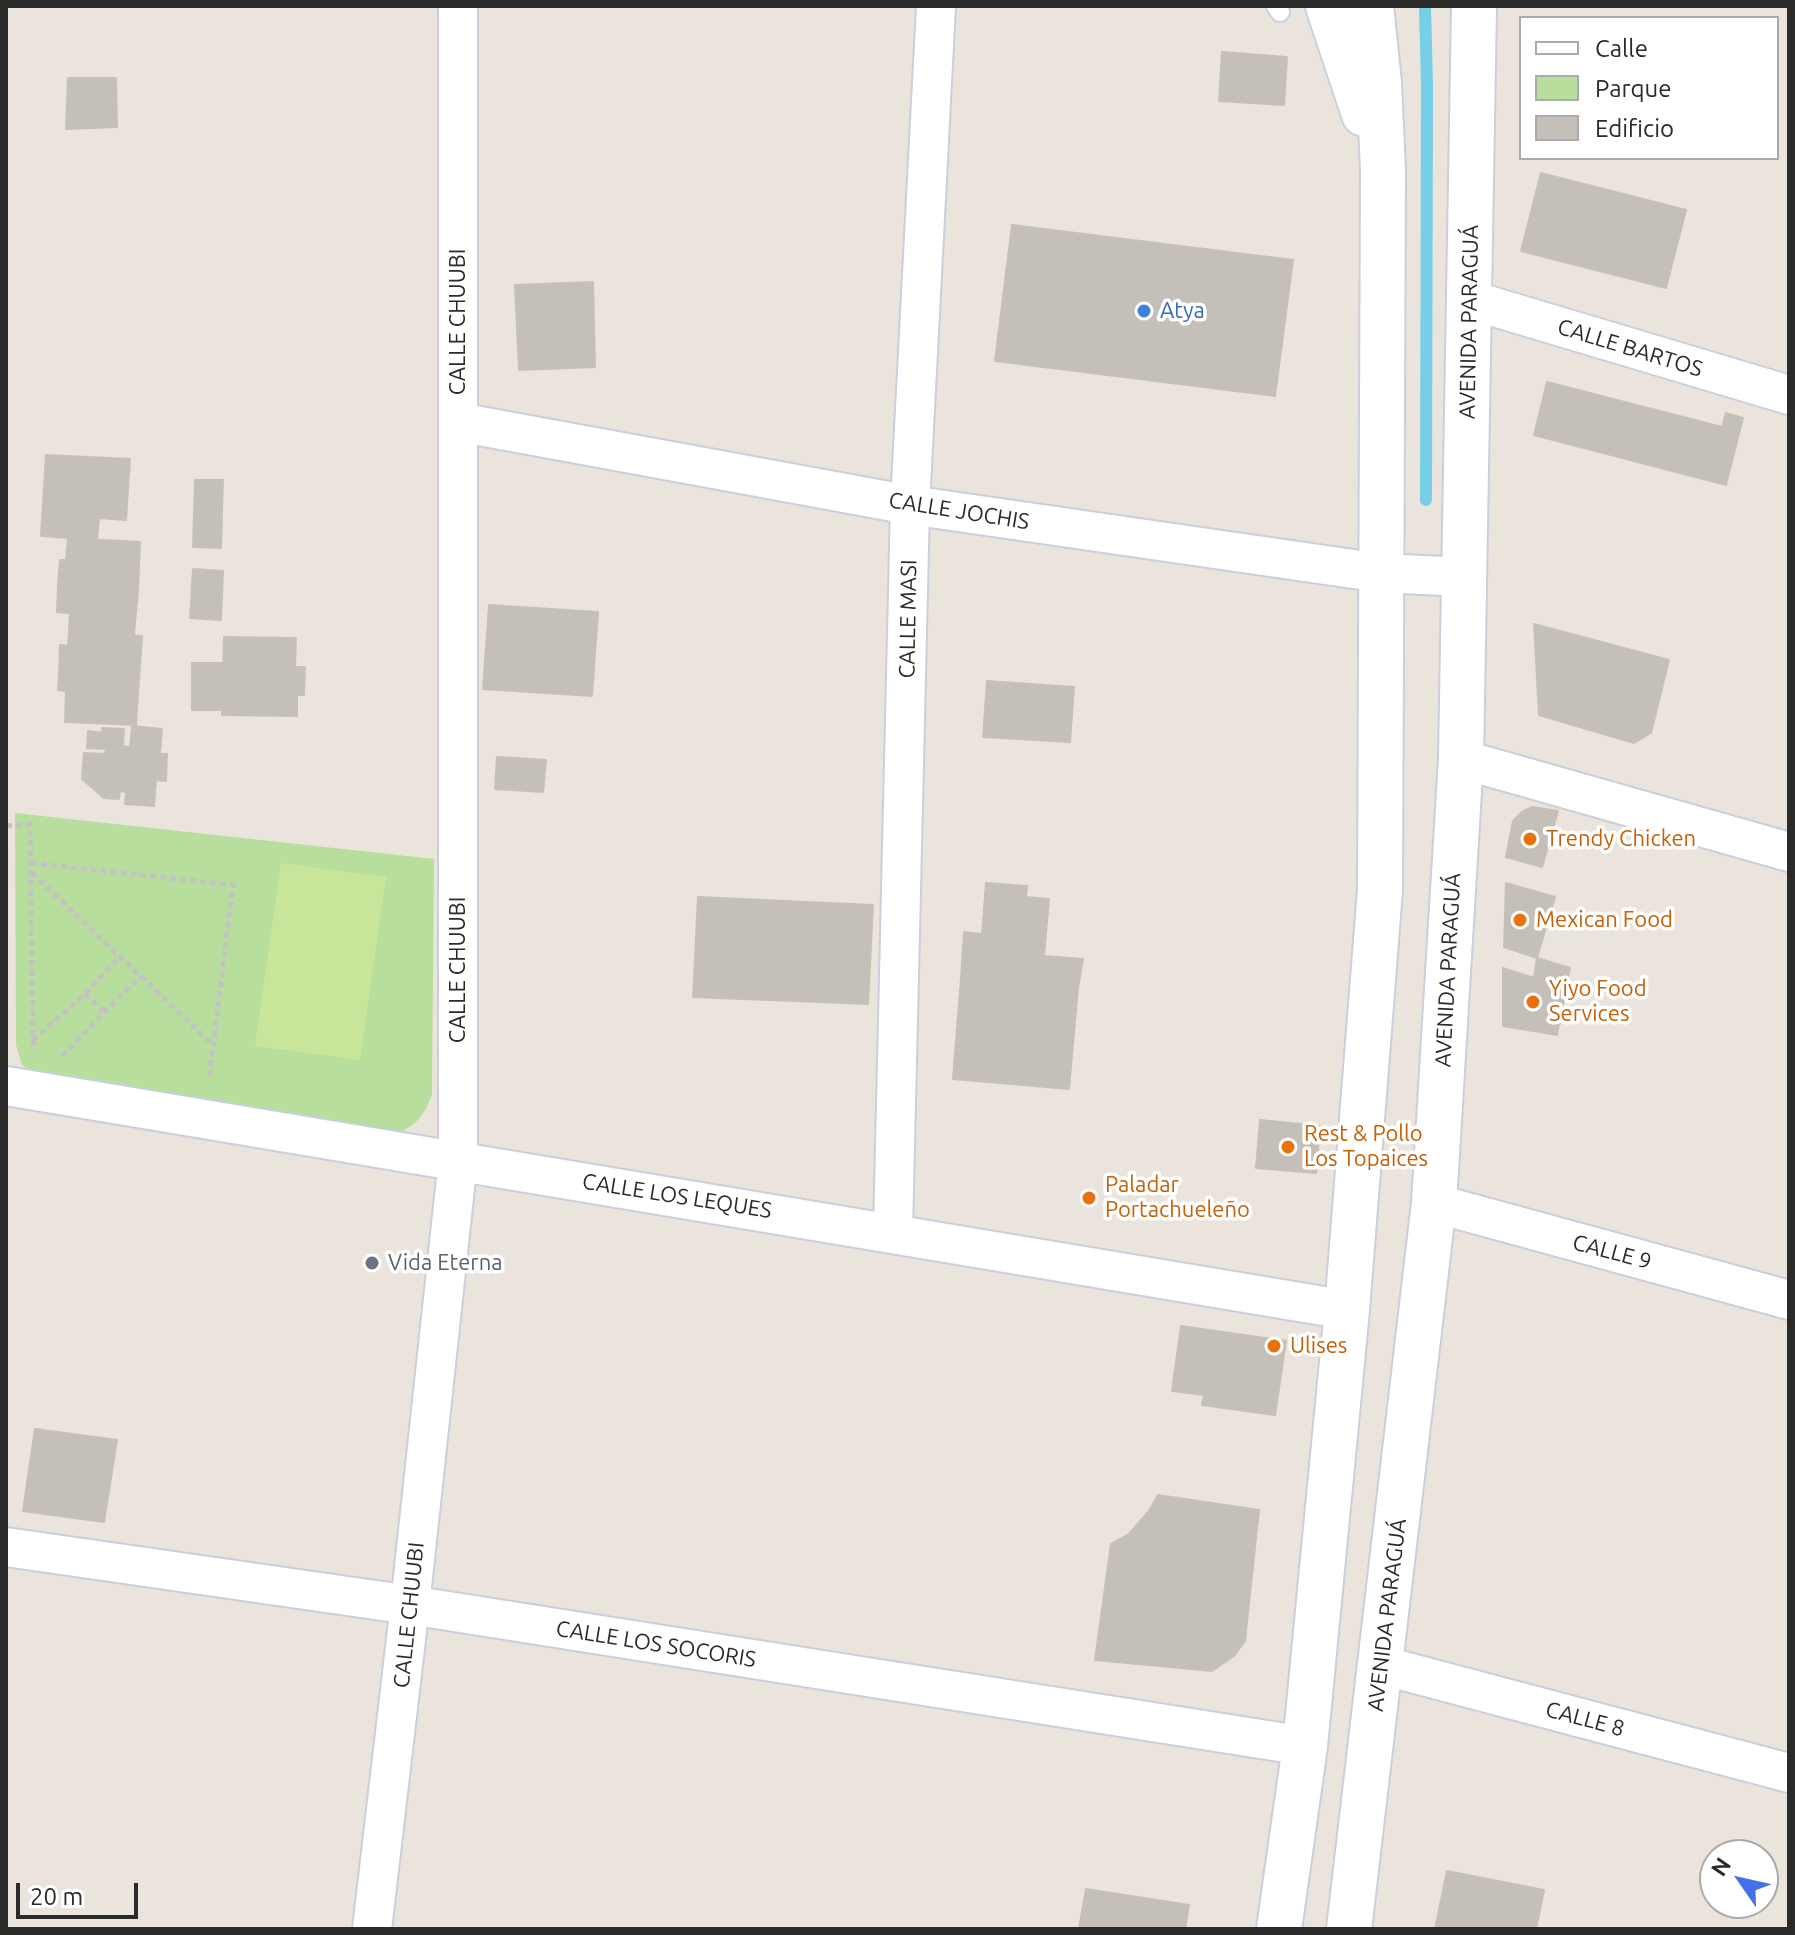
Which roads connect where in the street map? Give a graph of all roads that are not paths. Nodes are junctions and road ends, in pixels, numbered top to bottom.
1 (458, 6) edge
2 (936, 6) edge
3 (1328, 6) edge
4 (1371, 6) edge
5 (1474, 6) edge
6 (1383, 170) junction
7 (1471, 300) junction
8 (1789, 395) edge
9 (458, 422) junction
10 (910, 505) junction
11 (1381, 573) junction
12 (1464, 577) junction
13 (1461, 759) junction
14 (1789, 852) edge
15 (6, 1086) edge
16 (458, 1160) junction
17 (1434, 1203) junction
18 (893, 1232) junction
19 (1789, 1300) edge
20 (1347, 1310) junction
21 (6, 1547) edge
22 (410, 1605) junction
23 (1381, 1665) junction
24 (1305, 1746) junction
25 (1789, 1773) edge
26 (372, 1929) edge
27 (1279, 1929) edge
28 (1349, 1929) edge

1 - 9 street, CALLE CHUUBI
2 - 10 street, CALLE MASI
3 - 6 main road
4 - 6 main road
5 - 7 main road, AVENIDA PARAGUÁ
6 - 11 main road
7 - 8 street, CALLE BARTOS
7 - 12 main road, AVENIDA PARAGUÁ
9 - 10 street, CALLE JOCHIS
9 - 16 street, CALLE CHUUBI
10 - 11 street, CALLE JOCHIS
10 - 18 street, CALLE MASI
11 - 12 street, CALLE JOCHIS
11 - 20 main road
12 - 13 main road, AVENIDA PARAGUÁ
13 - 14 street
13 - 17 main road, AVENIDA PARAGUÁ
15 - 16 street, CALLE LOS LEQUES
16 - 18 street, CALLE LOS LEQUES
16 - 22 street, CALLE CHUUBI
17 - 19 street, CALLE 9
17 - 23 main road, AVENIDA PARAGUÁ
18 - 20 street, CALLE LOS LEQUES
20 - 24 main road
21 - 22 street, CALLE LOS SOCORIS
22 - 24 street, CALLE LOS SOCORIS
22 - 26 street, CALLE CHUUBI
23 - 25 street, CALLE 8
23 - 28 main road, AVENIDA PARAGUÁ
24 - 27 main road

